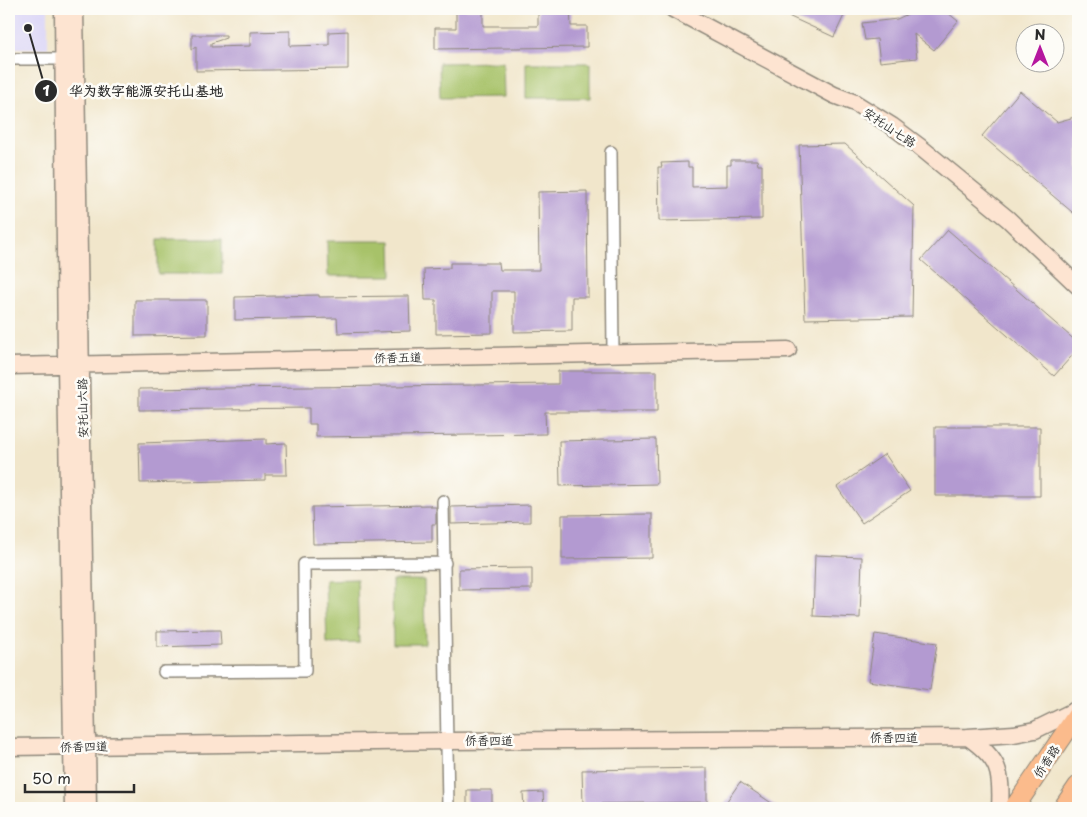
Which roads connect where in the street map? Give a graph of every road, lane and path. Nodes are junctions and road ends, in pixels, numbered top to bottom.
1 (63, 9) edge
2 (76, 9) edge
3 (673, 9) edge
4 (9, 59) edge
5 (64, 59) junction
6 (611, 152) dead end
7 (1078, 286) edge
8 (788, 350) dead end
9 (613, 353) junction
10 (74, 364) junction
11 (9, 366) edge
12 (444, 501) dead end
13 (445, 563) junction
14 (164, 672) dead end
15 (1078, 709) edge
16 (1078, 714) edge
17 (968, 737) junction
18 (448, 741) junction
19 (80, 746) junction
20 (9, 747) edge
21 (1078, 786) edge
22 (74, 808) edge
23 (88, 808) edge
24 (448, 808) edge
25 (1000, 808) edge
26 (1014, 808) edge
27 (1063, 808) edge

1 - 5 street, 安托山六路
2 - 10 street, 安托山六路
3 - 7 street, 安托山七路
4 - 5 street
5 - 10 street, 安托山六路
6 - 9 street
8 - 9 street, 侨香五道
9 - 10 street, 侨香五道
10 - 11 street, 侨香五道
10 - 19 street, 安托山六路
12 - 13 street
13 - 14 street
13 - 18 street
15 - 17 street, 侨香四道
16 - 26 main road, 侨香路
17 - 18 street, 侨香四道
17 - 25 street
18 - 19 street, 侨香四道
18 - 24 street
19 - 20 street, 侨香四道
19 - 22 street, 安托山六路
19 - 23 street, 安托山六路
21 - 27 main road

